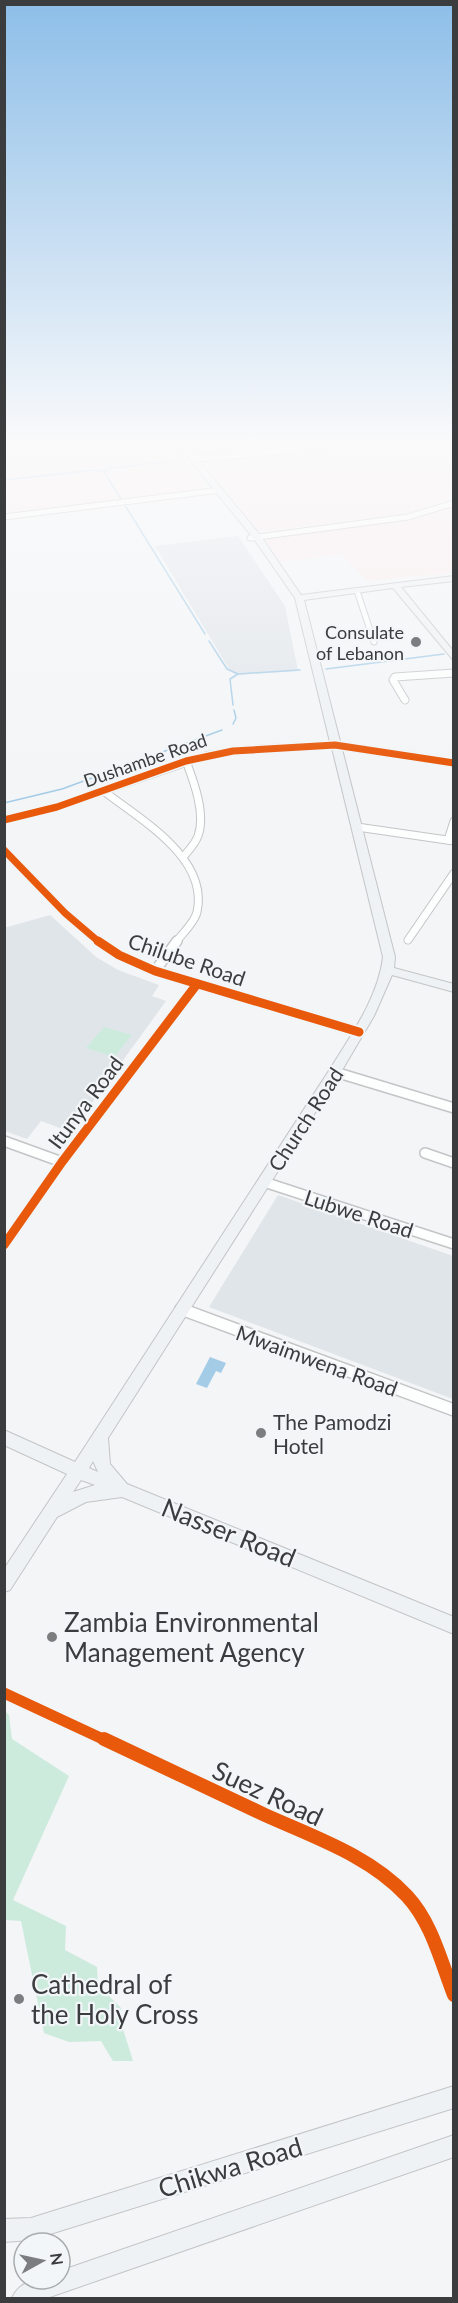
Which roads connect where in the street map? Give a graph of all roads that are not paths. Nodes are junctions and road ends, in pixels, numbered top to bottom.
1 (261, 549) edge
2 (263, 549) edge
3 (453, 578) edge
4 (288, 581) junction
5 (395, 586) junction
6 (357, 591) junction
7 (316, 597) junction
8 (299, 598) junction
9 (374, 642) dead end
10 (453, 658) edge
11 (453, 673) edge
12 (405, 700) dead end
13 (335, 745) junction
14 (186, 761) junction
15 (453, 763) edge
16 (105, 792) junction
17 (4, 819) edge
18 (453, 821) edge
19 (357, 827) junction
20 (451, 840) edge
21 (4, 850) edge
22 (184, 856) junction
23 (453, 873) edge
24 (408, 940) dead end
25 (389, 970) junction
26 (155, 971) junction
27 (197, 984) junction
28 (453, 988) edge
29 (359, 1032) junction
30 (335, 1072) junction
31 (453, 1108) edge
32 (4, 1141) edge
33 (424, 1153) dead end
34 (62, 1162) junction
35 (453, 1163) edge
36 (264, 1182) junction
37 (453, 1244) edge
38 (4, 1245) edge
39 (181, 1310) junction
40 (453, 1410) edge
41 (102, 1436) junction
42 (4, 1437) edge
43 (80, 1472) junction
44 (134, 1494) junction
45 (50, 1517) junction
46 (4, 1584) edge
47 (453, 1626) edge
48 (4, 1693) edge
49 (453, 1995) edge
50 (453, 2097) edge
51 (453, 2146) edge
52 (4, 2231) edge
53 (24, 2298) edge

1 - 8 main road
2 - 4 main road
3 - 5 main road
4 - 7 main road
4 - 8 main road
5 - 6 main road
5 - 10 main road
6 - 7 main road
6 - 9 street
7 - 8 main road
8 - 13 main road
11 - 12 street
13 - 14 main road, Dushambe Road
13 - 15 street
13 - 19 main road
14 - 16 main road, Dushambe Road
14 - 22 street
16 - 17 main road, Dushambe Road
16 - 22 street
18 - 20 street
19 - 20 street
19 - 25 main road
21 - 26 street, Chilube Road
22 - 26 street
23 - 24 street
25 - 28 main road
25 - 29 main road, Church Road
26 - 27 street, Chilube Road
27 - 29 street, Chilube Road
27 - 34 street, Itunya Road
29 - 30 main road, Church Road
30 - 31 street
30 - 36 main road, Church Road
32 - 34 street
33 - 35 street
34 - 38 street, Itunya Road
36 - 37 street, Lubwe Road
36 - 39 main road, Church Road
39 - 40 street, Mwaimwena Road
39 - 41 main road, Church Road
41 - 43 main road, Church Road
41 - 44 main road
42 - 43 main road, Nasser Road
43 - 44 main road, Nasser Road
43 - 45 main road, Church Road
44 - 45 main road
44 - 47 main road, Nasser Road
45 - 46 main road, Church Road
48 - 49 street, Suez Road
50 - 52 main road, Chikwa Road
51 - 53 main road

